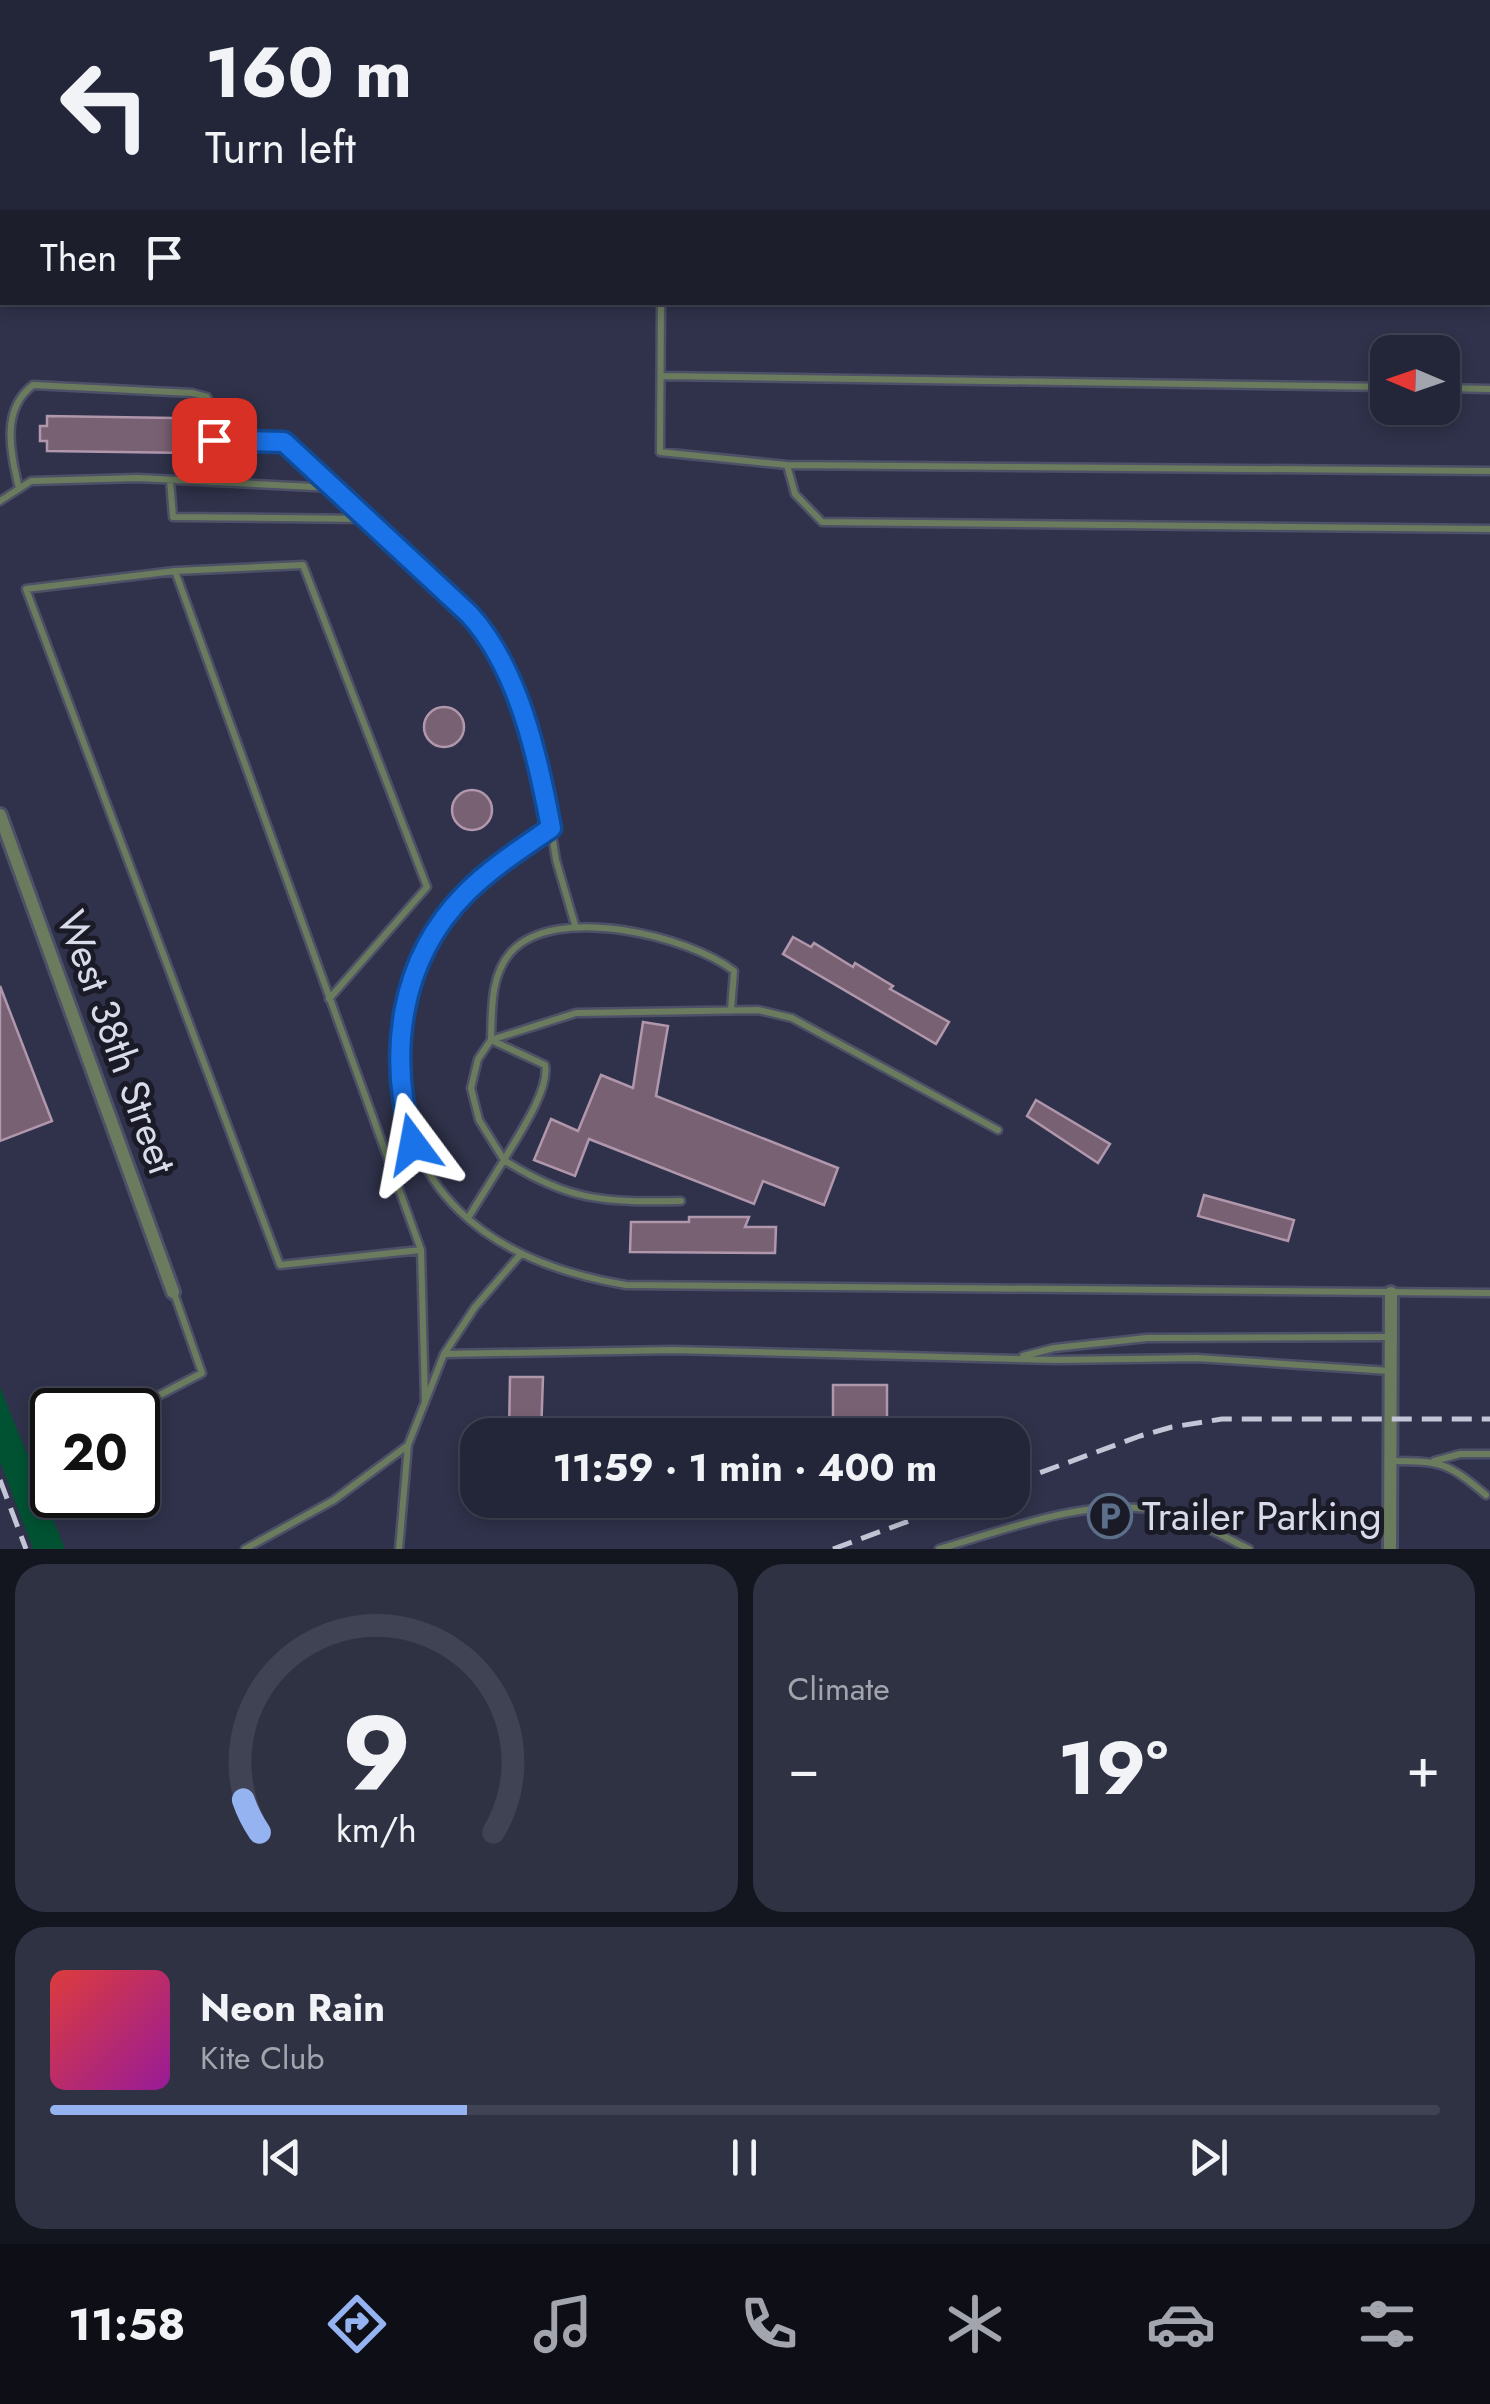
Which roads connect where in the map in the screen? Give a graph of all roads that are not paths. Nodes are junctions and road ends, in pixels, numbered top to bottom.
1 (661, 305) edge
2 (661, 376) junction
3 (1370, 387) edge
4 (1460, 388) edge
5 (1490, 388) edge
6 (214, 440) junction
7 (788, 465) junction
8 (1490, 471) edge
9 (170, 480) junction
10 (212, 482) junction
11 (335, 488) junction
12 (20, 489) junction
13 (0, 501) edge
14 (368, 519) junction
15 (1490, 529) edge
16 (175, 571) junction
17 (0, 815) edge
18 (551, 828) junction
19 (576, 926) junction
20 (328, 999) junction
21 (731, 1010) junction
22 (490, 1040) junction
23 (998, 1130) dead end
24 (504, 1160) junction
25 (681, 1201) dead end
26 (468, 1218) junction
27 (420, 1250) junction
28 (519, 1256) junction
29 (173, 1292) joint
30 (1391, 1293) junction
31 (1490, 1293) edge
32 (1391, 1337) junction
33 (444, 1354) junction
34 (1012, 1359) junction
35 (1391, 1371) junction
36 (160, 1395) edge
37 (425, 1403) junction
38 (408, 1445) junction
39 (1490, 1454) edge
40 (1391, 1461) junction
41 (1433, 1461) junction
42 (1489, 1496) edge
43 (250, 1548) edge
44 (399, 1549) edge
45 (939, 1549) edge
46 (1249, 1549) edge
47 (1390, 1549) edge

1 - 2 lane
2 - 3 lane
2 - 7 lane
4 - 5 lane
6 - 10 lane
6 - 11 lane
6 - 12 lane
7 - 8 lane
7 - 15 lane
9 - 10 lane
9 - 12 lane
9 - 14 lane
10 - 11 lane
11 - 14 lane
12 - 13 lane
14 - 18 lane
16 - 20 lane
16 - 20 lane
16 - 27 lane
17 - 29 street, West 38th Street
18 - 19 lane
18 - 26 lane
19 - 21 lane
19 - 22 lane
20 - 27 lane
21 - 22 lane
21 - 23 lane
22 - 24 lane
22 - 24 lane
24 - 25 lane
24 - 26 lane
26 - 28 lane
27 - 37 lane
28 - 30 lane
28 - 33 lane
29 - 36 lane
30 - 31 lane
30 - 32 street
32 - 34 lane
32 - 35 street
33 - 34 lane
33 - 37 lane
34 - 35 lane
35 - 40 street
37 - 38 lane
38 - 43 lane
38 - 44 lane
39 - 41 lane
40 - 41 lane
40 - 47 street
41 - 42 lane
45 - 46 lane

